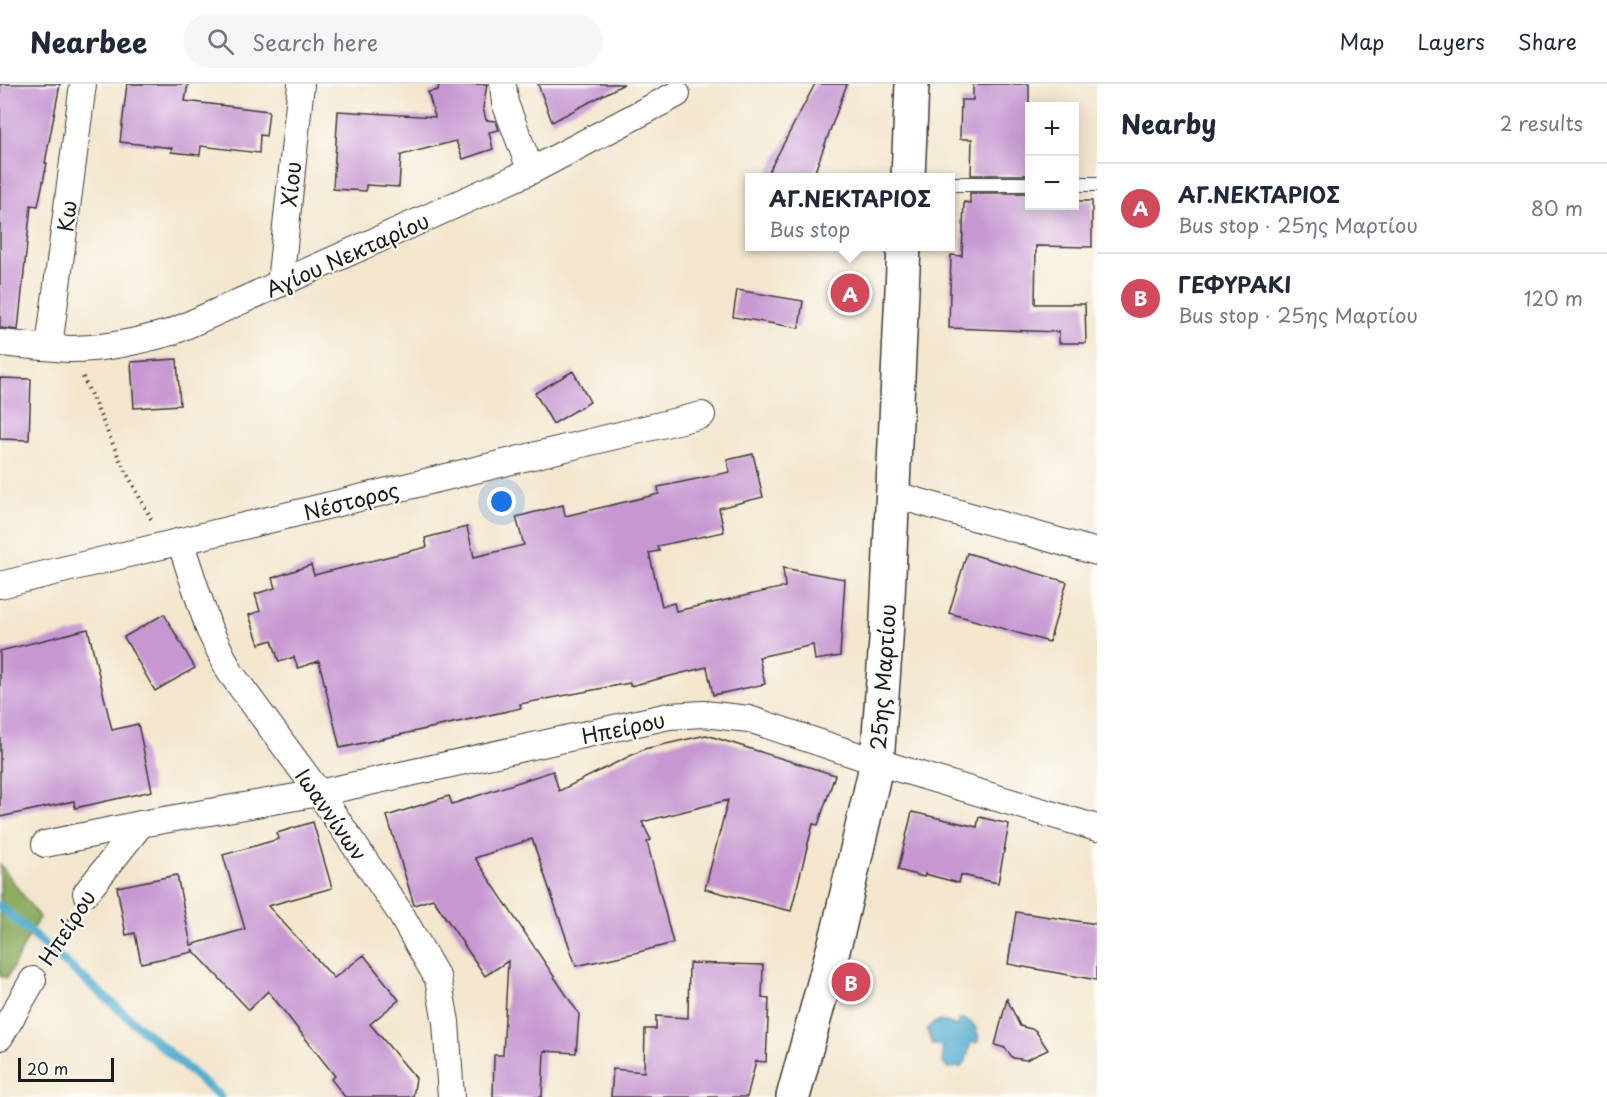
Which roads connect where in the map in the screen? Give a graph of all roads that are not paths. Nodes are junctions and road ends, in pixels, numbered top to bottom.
1 (83, 84) edge
2 (301, 84) edge
3 (503, 84) edge
4 (912, 84) edge
5 (676, 94) dead end
6 (531, 171) junction
7 (908, 173) edge
8 (955, 184) edge
9 (1025, 184) edge
10 (1079, 184) edge
11 (1097, 184) edge
12 (904, 251) edge
13 (280, 284) junction
14 (0, 343) edge
15 (60, 348) junction
16 (702, 415) dead end
17 (892, 494) junction
18 (172, 543) junction
19 (1097, 552) edge
20 (0, 585) edge
21 (877, 762) junction
22 (319, 793) junction
23 (141, 824) junction
24 (1097, 828) edge
25 (45, 844) dead end
26 (86, 893) road end
27 (33, 980) road end
28 (0, 1037) edge
29 (452, 1097) edge
30 (793, 1097) edge

1 - 15 street, Κω
2 - 13 street, Χίου
3 - 6 street
4 - 7 main road
5 - 6 street, Αγίου Νεκταρίου
6 - 13 street, Αγίου Νεκταρίου
8 - 9 lane
10 - 11 lane
12 - 17 main road, 25ης Μαρτίου
13 - 15 street, Αγίου Νεκταρίου
14 - 15 street, Αγίου Νεκταρίου
16 - 18 street, Νέστορος
17 - 19 street
17 - 21 main road, 25ης Μαρτίου
18 - 20 street, Νέστορος
18 - 22 street, Ιωαννίνων
21 - 22 street, Ηπείρου
21 - 24 street, Ηπείρου
21 - 30 main road, 25ης Μαρτίου
22 - 23 street, Ηπείρου
22 - 29 street, Ιωαννίνων
23 - 25 street, Ηπείρου
23 - 26 street, Ηπείρου
27 - 28 street, Ηπείρου

